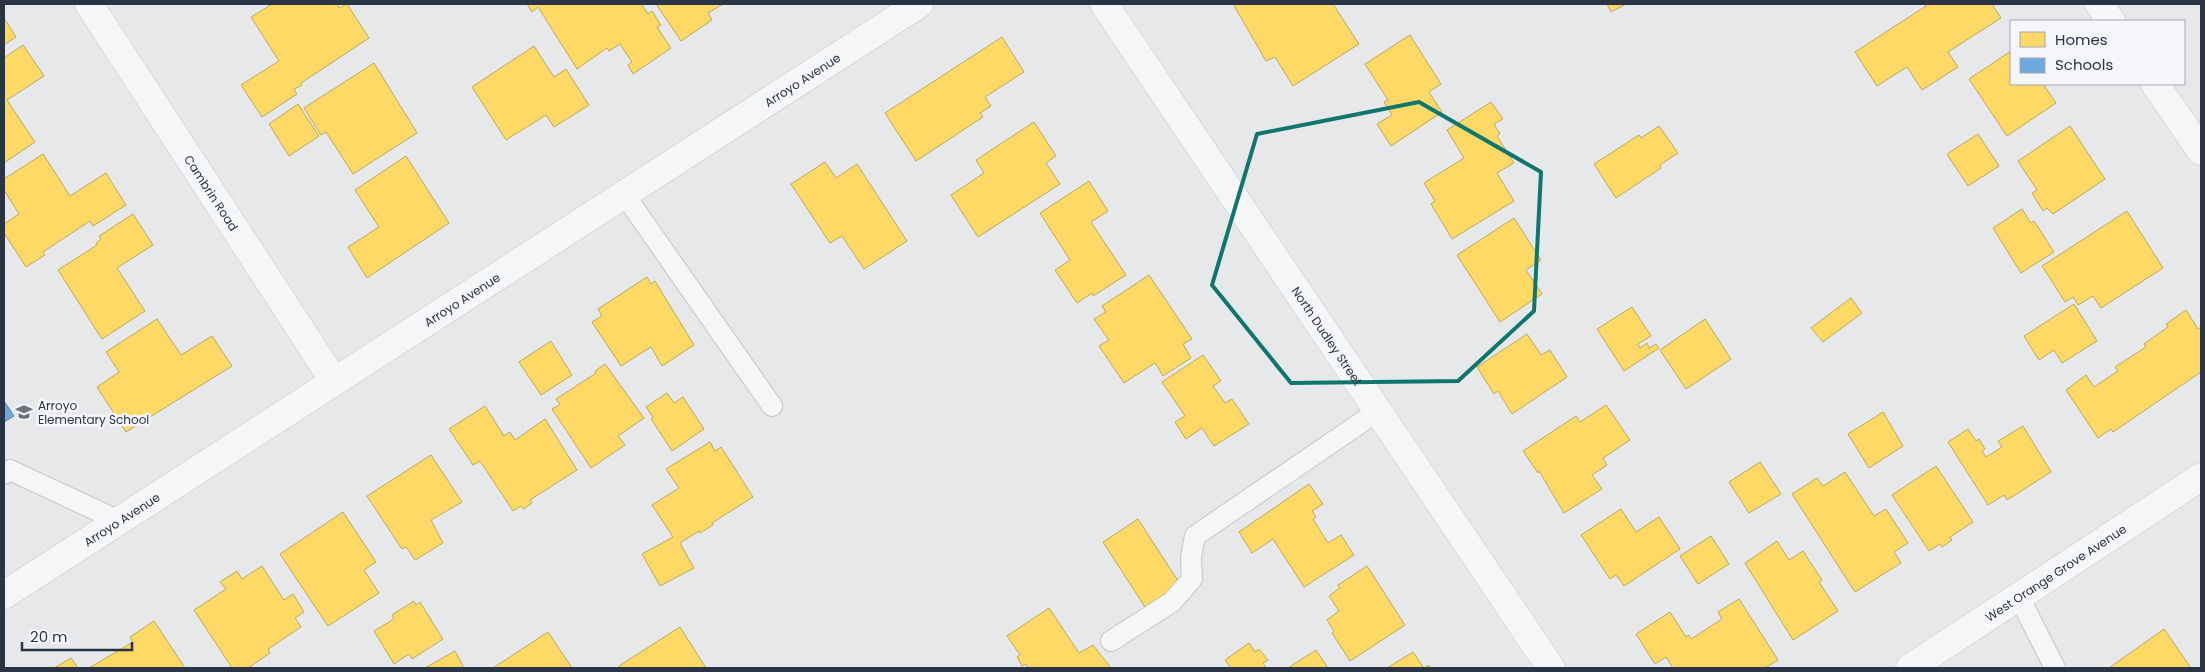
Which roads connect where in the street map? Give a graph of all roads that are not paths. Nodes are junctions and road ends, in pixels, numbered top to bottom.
1 (89, 4) edge
2 (919, 4) edge
3 (1104, 4) edge
4 (2099, 4) edge
5 (2110, 20) edge
6 (2156, 85) edge
7 (2201, 151) edge
8 (624, 194) junction
9 (334, 381) junction
10 (772, 406) dead end
11 (1378, 412) junction
12 (4, 474) edge
13 (2201, 477) edge
14 (117, 520) junction
15 (4, 595) edge
16 (2019, 597) junction
17 (1111, 641) dead end
18 (1551, 668) edge
19 (1910, 668) edge
20 (2055, 668) edge

1 - 9 street, Cambrin Road
2 - 8 street, Arroyo Avenue
3 - 11 street, North Dudley Street
4 - 5 street
6 - 7 street
8 - 9 street, Arroyo Avenue
8 - 10 lane
9 - 14 street, Arroyo Avenue
11 - 17 lane
11 - 18 street, North Dudley Street
12 - 14 lane
13 - 16 street, West Orange Grove Avenue
14 - 15 street, Arroyo Avenue
16 - 19 street, West Orange Grove Avenue
16 - 20 lane

